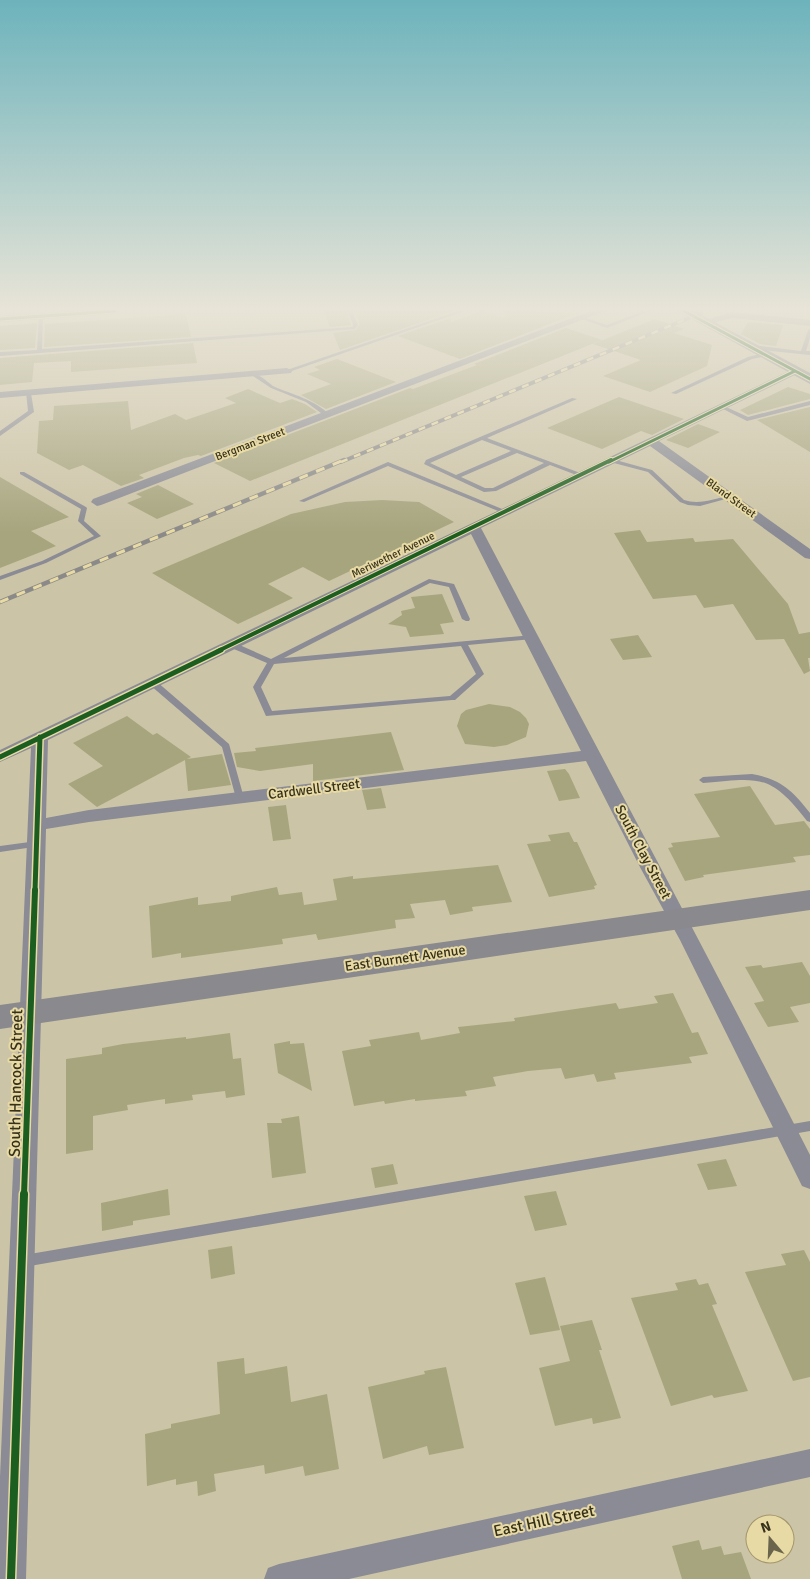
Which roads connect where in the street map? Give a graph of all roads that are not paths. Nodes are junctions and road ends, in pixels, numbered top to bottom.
1 (133, 385) edge
2 (266, 385) edge
3 (406, 385) edge
4 (692, 385) edge
5 (767, 385) edge
6 (28, 393) junction
7 (674, 393) dead end
8 (0, 395) edge
9 (574, 399) dead end
10 (810, 403) edge
11 (722, 407) junction
12 (327, 415) junction
13 (0, 434) edge
14 (482, 438) junction
15 (651, 441) junction
16 (516, 450) junction
17 (628, 453) junction
18 (612, 461) junction
19 (550, 464) junction
20 (637, 466) junction
21 (22, 473) dead end
22 (581, 475) junction
23 (456, 477) junction
24 (730, 497) junction
25 (302, 501) dead end
26 (97, 502) joint
27 (84, 508) junction
28 (505, 512) junction
29 (474, 527) junction
30 (807, 550) edge
31 (0, 578) edge
32 (466, 619) dead end
33 (533, 637) junction
34 (232, 645) junction
35 (464, 645) junction
36 (271, 662) junction
37 (153, 683) junction
38 (40, 737) junction
39 (591, 755) junction
40 (0, 757) edge
41 (703, 780) dead end
42 (240, 798) junction
43 (810, 819) edge
44 (37, 834) junction
45 (0, 849) edge
46 (810, 900) edge
47 (679, 918) junction
48 (30, 1013) junction
49 (0, 1017) edge
50 (810, 1126) edge
51 (785, 1130) junction
52 (810, 1179) edge
53 (23, 1261) junction
54 (810, 1464) edge
55 (11, 1579) edge
56 (279, 1579) edge

1 - 6 street
2 - 12 lane
3 - 12 street, Bergman Street
4 - 7 lane
5 - 11 street, Meriwether Avenue
6 - 8 street
6 - 13 lane
9 - 14 lane
10 - 11 lane
11 - 15 street, Meriwether Avenue
12 - 26 street, Bergman Street
14 - 16 lane
14 - 23 lane
15 - 17 street, Meriwether Avenue
15 - 24 street, Bland Street
16 - 19 lane
16 - 23 lane
17 - 18 street, Meriwether Avenue
17 - 20 lane
18 - 20 lane
18 - 22 street, Meriwether Avenue
19 - 22 lane
19 - 23 lane
20 - 24 lane
21 - 27 lane
22 - 28 street, Meriwether Avenue
24 - 30 street, Bland Street
25 - 28 lane
26 - 27 lane
27 - 31 lane
28 - 29 street, Meriwether Avenue
29 - 33 street, South Clay Street
29 - 34 street, Meriwether Avenue
32 - 36 lane
33 - 35 lane
33 - 39 street, South Clay Street
34 - 36 lane
34 - 37 street, Meriwether Avenue
35 - 36 lane
35 - 36 lane
37 - 38 street, Meriwether Avenue
37 - 42 lane
38 - 40 street, Meriwether Avenue
38 - 44 street, South Hancock Street
39 - 42 street, Cardwell Street
39 - 47 street, South Clay Street
41 - 43 lane
42 - 44 street, Cardwell Street
44 - 45 lane
44 - 48 street, South Hancock Street
46 - 47 street, East Burnett Avenue
47 - 48 street, East Burnett Avenue
47 - 51 street, South Clay Street
48 - 49 street, East Burnett Avenue
48 - 53 street, South Hancock Street
50 - 51 lane
51 - 52 street, South Clay Street
51 - 53 lane
53 - 55 street, South Hancock Street
54 - 56 street, East Hill Street

